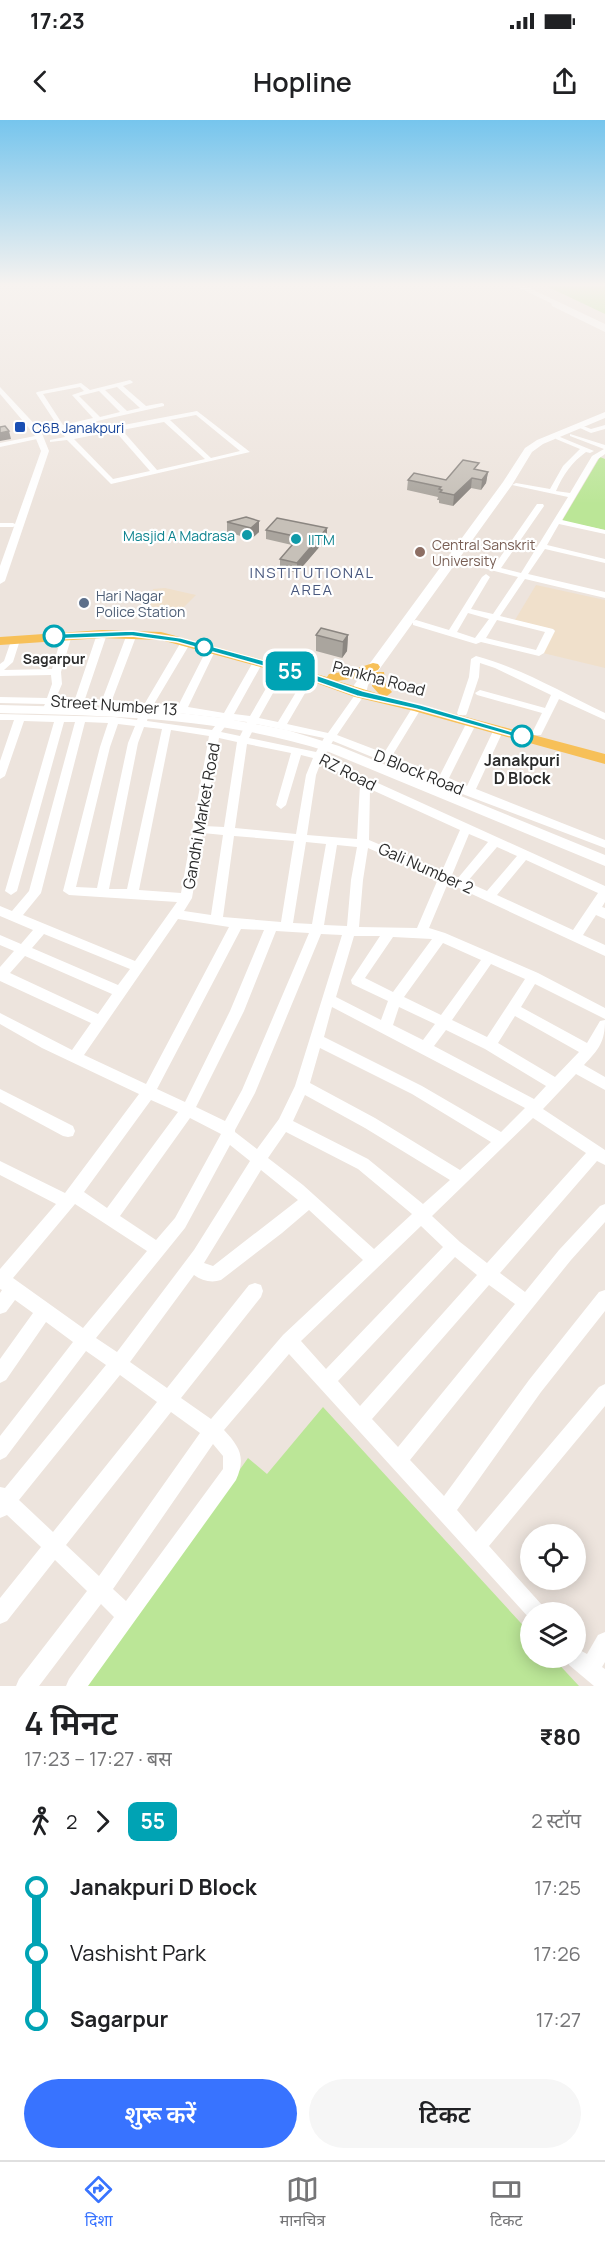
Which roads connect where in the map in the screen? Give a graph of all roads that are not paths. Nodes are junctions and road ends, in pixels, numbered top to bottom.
1 (130, 382) dead end
2 (119, 385) junction
3 (100, 389) junction
4 (0, 392) edge
5 (88, 392) junction
6 (162, 405) dead end
7 (144, 409) junction
8 (124, 413) junction
9 (605, 417) edge
10 (98, 419) junction
11 (166, 420) junction
12 (62, 427) junction
13 (605, 428) edge
14 (117, 429) junction
15 (587, 430) junction
16 (564, 436) junction
17 (605, 436) edge
18 (35, 438) junction
19 (69, 438) junction
20 (52, 441) dead end
21 (0, 445) edge
22 (585, 449) junction
23 (604, 452) edge
24 (210, 460) junction
25 (155, 472) junction
26 (516, 485) junction
27 (552, 492) junction
28 (573, 496) junction
29 (540, 506) dead end
30 (557, 521) junction
31 (0, 525) edge
32 (13, 525) junction
33 (605, 532) edge
34 (543, 546) junction
35 (0, 559) edge
36 (456, 560) junction
37 (605, 561) edge
38 (496, 570) junction
39 (523, 576) junction
40 (486, 577) dead end
41 (0, 581) edge
42 (605, 595) edge
43 (466, 610) junction
44 (496, 616) junction
45 (416, 623) junction
46 (102, 634) junction
47 (132, 634) junction
48 (451, 634) junction
49 (67, 635) junction
50 (5, 636) edge
51 (480, 639) junction
52 (186, 642) junction
53 (211, 649) junction
54 (258, 662) junction
55 (282, 668) junction
56 (0, 671) edge
57 (56, 672) junction
58 (310, 676) junction
59 (334, 677) junction
60 (369, 682) junction
61 (480, 693) dead end
62 (557, 693) junction
63 (0, 700) edge
64 (79, 702) junction
65 (106, 703) junction
66 (417, 707) junction
67 (0, 709) edge
68 (48, 709) junction
69 (182, 710) junction
70 (548, 712) junction
71 (144, 714) junction
72 (0, 717) edge
73 (20, 717) junction
74 (605, 717) edge
75 (467, 718) junction
76 (60, 719) junction
77 (81, 720) junction
78 (114, 720) junction
79 (252, 723) junction
80 (222, 724) junction
81 (280, 726) junction
82 (167, 727) junction
83 (499, 729) junction
84 (537, 734) junction
85 (243, 739) junction
86 (325, 746) junction
87 (297, 751) junction
88 (605, 752) edge
89 (386, 758) junction
90 (605, 759) edge
91 (0, 776) edge
92 (442, 781) junction
93 (365, 782) junction
94 (470, 792) junction
95 (281, 806) dead end
96 (466, 828) junction
97 (199, 829) junction
98 (230, 830) junction
99 (300, 836) junction
100 (332, 840) junction
101 (495, 841) junction
102 (363, 843) junction
103 (605, 844) edge
104 (525, 854) junction
105 (605, 861) edge
106 (446, 877) junction
107 (460, 883) junction
108 (11, 891) dead end
109 (605, 892) edge
110 (102, 893) junction
111 (132, 894) junction
112 (489, 896) junction
113 (186, 898) junction
114 (0, 911) edge
115 (600, 911) edge
116 (175, 914) junction
117 (14, 917) junction
118 (216, 921) junction
119 (237, 924) junction
120 (271, 927) junction
121 (286, 928) junction
122 (41, 929) junction
123 (317, 930) junction
124 (351, 931) junction
125 (422, 931) junction
126 (390, 932) junction
127 (441, 936) junction
128 (576, 936) junction
129 (0, 940) edge
130 (22, 949) junction
131 (605, 951) edge
132 (489, 958) junction
133 (138, 967) junction
134 (0, 975) edge
135 (533, 977) junction
136 (120, 992) junction
137 (328, 999) junction
138 (395, 999) junction
139 (514, 1009) junction
140 (605, 1014) edge
141 (0, 1018) edge
142 (100, 1021) junction
143 (444, 1022) junction
144 (605, 1025) edge
145 (386, 1028) junction
146 (316, 1039) junction
147 (490, 1045) junction
148 (425, 1048) junction
149 (589, 1050) junction
150 (75, 1057) junction
151 (574, 1066) junction
152 (557, 1084) junction
153 (605, 1084) edge
154 (302, 1086) junction
155 (148, 1093) junction
156 (0, 1095) edge
157 (534, 1108) junction
158 (188, 1110) junction
159 (285, 1124) junction
160 (68, 1131) dead end
161 (228, 1132) junction
162 (502, 1141) junction
163 (600, 1155) edge
164 (259, 1159) junction
165 (0, 1168) edge
166 (462, 1179) junction
167 (71, 1198) junction
168 (309, 1201) junction
169 (605, 1211) edge
170 (422, 1215) junction
171 (109, 1218) junction
172 (454, 1247) junction
173 (158, 1250) junction
174 (374, 1260) junction
175 (192, 1264) junction
176 (489, 1274) junction
177 (5, 1283) edge
178 (255, 1291) dead end
179 (605, 1298) edge
180 (526, 1303) junction
181 (0, 1306) edge
182 (44, 1311) junction
183 (85, 1339) junction
184 (289, 1341) junction
185 (119, 1363) junction
186 (0, 1374) edge
187 (326, 1381) junction
188 (605, 1393) edge
189 (170, 1399) junction
190 (360, 1419) junction
191 (213, 1431) junction
192 (0, 1452) edge
193 (398, 1461) junction
194 (2, 1502) edge
195 (446, 1511) junction
196 (55, 1547) junction
197 (476, 1547) junction
198 (100, 1589) junction
199 (526, 1602) edge
200 (0, 1614) edge
201 (127, 1616) junction
202 (605, 1642) edge
203 (590, 1669) edge
204 (26, 1686) edge
205 (76, 1686) edge

1 - 2 street
2 - 3 street
2 - 7 street
3 - 5 street
3 - 8 street
4 - 18 street
4 - 41 street
5 - 10 street
5 - 12 street
6 - 7 street
7 - 8 street
8 - 10 street
9 - 15 main road
9 - 36 main road
10 - 12 street
11 - 14 street
11 - 24 street
11 - 24 street
12 - 19 street
13 - 15 street
14 - 19 street
14 - 25 street
15 - 16 main road
15 - 17 street
16 - 22 street
16 - 23 street
16 - 26 main road
18 - 21 street
18 - 32 street
19 - 20 street
19 - 25 street
22 - 23 street
22 - 27 street
23 - 28 street
24 - 25 street
26 - 27 street
26 - 36 main road
27 - 28 street
28 - 30 street
29 - 38 street
30 - 33 street
30 - 34 street
31 - 32 street
32 - 35 street
34 - 37 street
34 - 39 street
36 - 38 street
36 - 45 main road
36 - 60 main road
38 - 39 street
39 - 42 street
39 - 44 street
40 - 43 street
43 - 44 street
43 - 48 street
44 - 51 street
44 - 51 street
45 - 48 street
45 - 60 main road
46 - 47 main road, Pankha Road
46 - 49 main road, Pankha Road
46 - 64 street
47 - 52 main road, Pankha Road
47 - 65 street
48 - 51 street
49 - 50 main road, Pankha Road
49 - 57 street
50 - 56 street
50 - 59 main road, Pankha Road
52 - 53 main road, Pankha Road
52 - 71 street
53 - 54 main road, Pankha Road
53 - 69 street
54 - 55 main road, Pankha Road
54 - 80 street, Gandhi Market Road
55 - 58 main road, Pankha Road
55 - 79 street
56 - 57 street
57 - 68 street
58 - 60 main road, Pankha Road
58 - 81 street
59 - 60 main road, Pankha Road
59 - 60 main road
60 - 66 main road, Pankha Road
60 - 75 main road, Pankha Road
60 - 86 street
61 - 70 street
62 - 70 street
62 - 74 street
62 - 75 street
63 - 68 street, Street Number 13
64 - 65 street, Street Number 13
64 - 68 street, Street Number 13
65 - 71 street, Street Number 13
66 - 75 main road, Pankha Road
66 - 89 street
67 - 68 street
68 - 71 street
68 - 73 street, RZ Road
68 - 76 street, RZ Road
69 - 71 street, Street Number 13
69 - 80 street, Street Number 13
70 - 84 street
71 - 78 street, RZ Road
71 - 80 street
71 - 82 street, RZ Road
71 - 110 street
72 - 73 street, RZ Road
73 - 91 street
75 - 83 main road, Pankha Road
75 - 84 main road, Pankha Road
75 - 92 street
76 - 77 street, RZ Road
76 - 108 street
77 - 78 street, RZ Road
77 - 117 street
78 - 110 street
79 - 80 street
79 - 81 street, D Block Road
79 - 85 street
79 - 86 street
80 - 82 street, RZ Road
80 - 85 street, RZ Road
80 - 97 street, Gandhi Market Road
81 - 86 street, D Block Road
82 - 111 street
83 - 90 main road, Pankha Road
83 - 94 street
84 - 88 main road, Pankha Road
85 - 87 street, RZ Road
85 - 98 street
86 - 87 street, RZ Road
86 - 89 street, D Block Road
86 - 93 street, RZ Road
86 - 99 street
86 - 105 street
87 - 95 street
89 - 92 street, D Block Road
92 - 94 street, D Block Road
93 - 96 street, RZ Road
93 - 102 street
94 - 103 street, D Block Road
96 - 101 street, RZ Road
96 - 106 street
97 - 98 street, Gali Number 2
97 - 113 street, Gandhi Market Road
98 - 99 street, Gali Number 2
98 - 118 street
99 - 100 street, Gali Number 2
99 - 121 street
100 - 102 street, Gali Number 2
100 - 123 street
101 - 104 street, RZ Road
101 - 107 street
102 - 106 street, Gali Number 2
102 - 124 street
104 - 109 street, RZ Road
104 - 112 street
106 - 107 street, Gali Number 2
106 - 125 street
107 - 112 street, Gali Number 2
109 - 115 street
110 - 111 street
111 - 113 street
112 - 128 street, Gali Number 2
113 - 116 street
114 - 117 street
115 - 128 street
116 - 118 street
116 - 133 street
117 - 122 street
118 - 119 street
119 - 120 street
119 - 155 street
120 - 121 street
120 - 158 street
121 - 123 street
122 - 130 street
122 - 133 street
123 - 124 street
123 - 161 street
124 - 126 street
124 - 137 street
125 - 126 street
125 - 127 street
126 - 138 street
127 - 132 street
127 - 138 street
128 - 131 street, Gali Number 2
129 - 130 street
130 - 134 street
130 - 136 street
132 - 135 street
132 - 143 street
133 - 136 street
134 - 142 street
135 - 139 street
135 - 140 street
136 - 142 street
137 - 145 street
137 - 146 street
138 - 143 street
138 - 145 street
139 - 147 street
139 - 149 street
141 - 150 street
142 - 150 street
143 - 147 street
143 - 148 street
144 - 149 street
145 - 148 street
146 - 154 street
146 - 162 street
147 - 152 street
148 - 157 street
149 - 151 street
150 - 155 street
151 - 152 street
151 - 153 street
152 - 157 street
154 - 159 street
154 - 166 street
155 - 158 street
155 - 167 street
156 - 160 street
157 - 162 street
157 - 163 street
158 - 161 street
158 - 171 street
159 - 164 street
159 - 170 street
161 - 164 street
161 - 173 street
162 - 166 street
163 - 176 street
164 - 168 street
164 - 175 street
165 - 167 street
166 - 170 street
167 - 171 street
167 - 177 street
168 - 174 street
168 - 175 street
169 - 180 street
170 - 172 street
170 - 174 street
171 - 173 street
172 - 176 street
172 - 187 street
173 - 183 street
174 - 184 street
175 - 185 street
176 - 180 street
176 - 190 street
177 - 181 street
177 - 182 street
178 - 189 street
179 - 195 street
180 - 193 street
182 - 183 street
182 - 186 street
183 - 185 street
183 - 192 street
184 - 187 street
184 - 191 street
185 - 189 street
185 - 194 street
187 - 190 street
188 - 197 street
189 - 191 street
189 - 196 street
190 - 193 street
191 - 198 street
191 - 201 street
193 - 195 street
194 - 196 street
195 - 197 street
196 - 198 street
196 - 200 street
197 - 199 street
198 - 201 street
198 - 204 street
201 - 205 street
202 - 203 street

